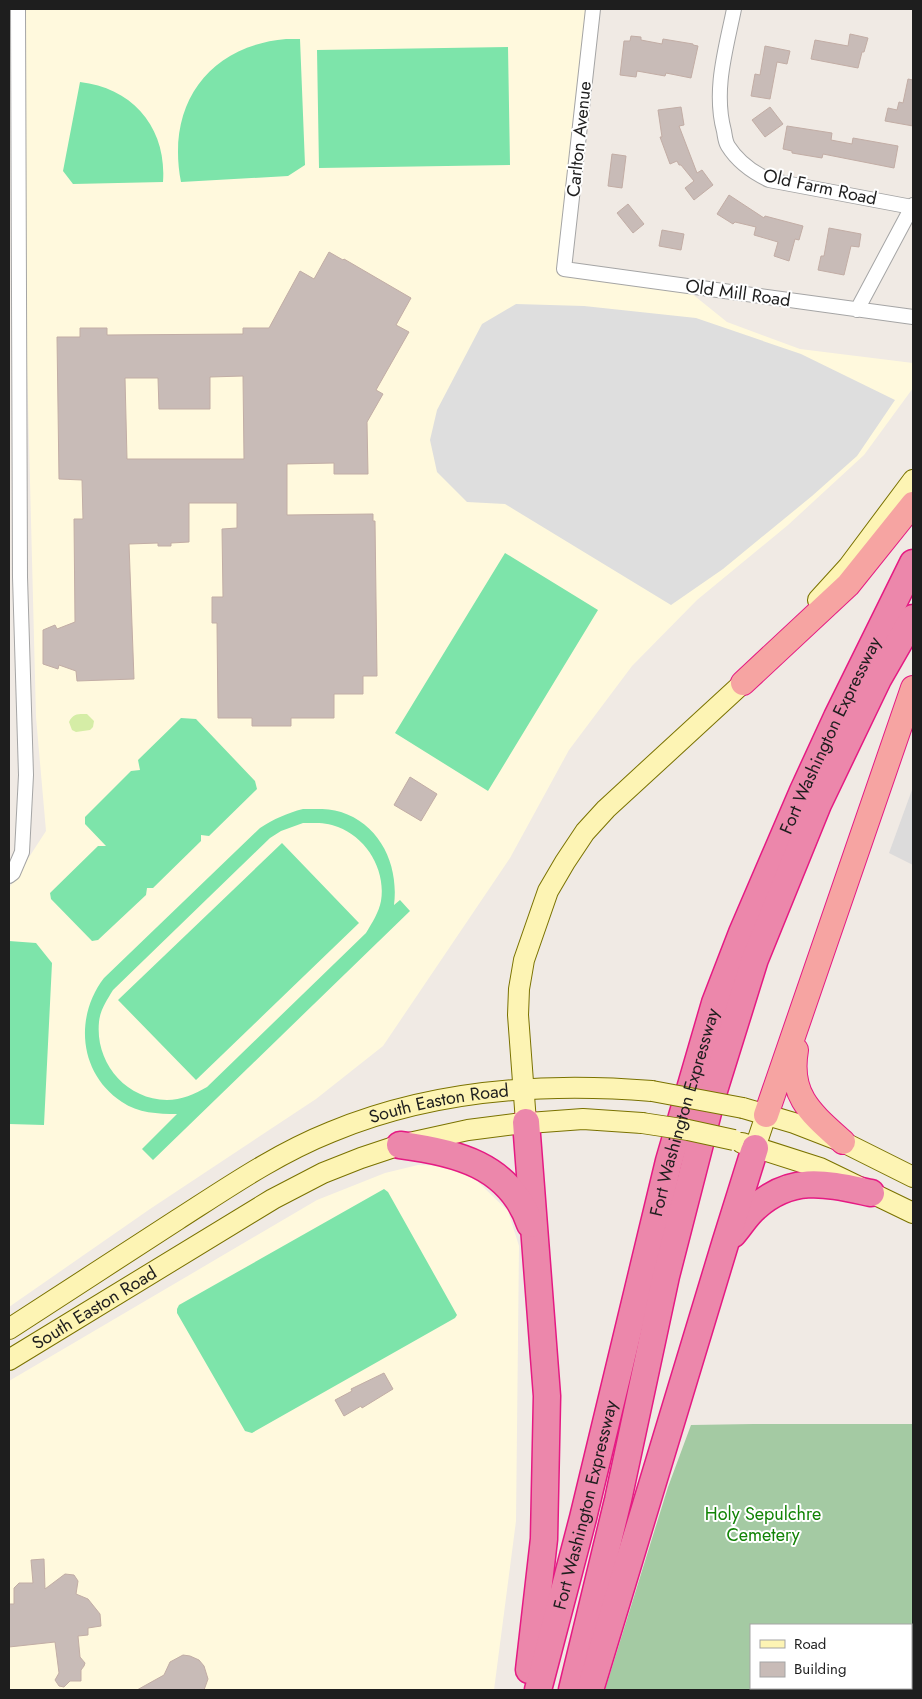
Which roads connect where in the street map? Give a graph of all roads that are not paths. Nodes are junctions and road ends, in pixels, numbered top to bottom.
1 (18, 9) edge
2 (593, 9) edge
3 (734, 9) edge
4 (913, 206) edge
5 (564, 269) joint
6 (857, 310) junction
7 (913, 316) edge
8 (913, 480) edge
9 (913, 504) edge
10 (913, 564) edge
11 (913, 618) edge
12 (743, 683) junction
13 (913, 688) edge
14 (9, 876) edge
15 (803, 1009) junction
16 (524, 1088) junction
17 (766, 1115) junction
18 (526, 1122) junction
19 (843, 1142) junction
20 (744, 1144) junction
21 (400, 1145) junction
22 (913, 1177) edge
23 (871, 1193) junction
24 (913, 1213) edge
25 (535, 1239) junction
26 (725, 1244) junction
27 (9, 1329) edge
28 (9, 1335) edge
29 (14, 1357) edge
30 (526, 1690) edge
31 (538, 1690) edge
32 (572, 1690) edge
33 (590, 1690) edge

1 - 14 street
2 - 5 street, Carlton Avenue
3 - 4 street, Old Farm Road
4 - 6 street
5 - 6 street, Old Mill Road
6 - 7 street, Old Mill Road
8 - 12 main road
9 - 12 highway
10 - 31 highway, Fort Washington Expressway
11 - 32 highway, Fort Washington Expressway
12 - 16 main road
13 - 15 highway
15 - 17 highway
15 - 19 highway
16 - 17 main road, South Easton Road, bridge
16 - 18 main road
16 - 27 main road, South Easton Road
17 - 19 main road, South Easton Road
17 - 20 main road
18 - 20 main road, South Easton Road, bridge
18 - 21 main road, South Easton Road
18 - 25 highway
19 - 22 main road, South Easton Road
20 - 23 main road, South Easton Road
20 - 26 highway
21 - 25 highway
21 - 29 main road, South Easton Road
23 - 24 main road, South Easton Road
23 - 26 highway
25 - 30 highway
26 - 33 highway
28 - 29 main road

